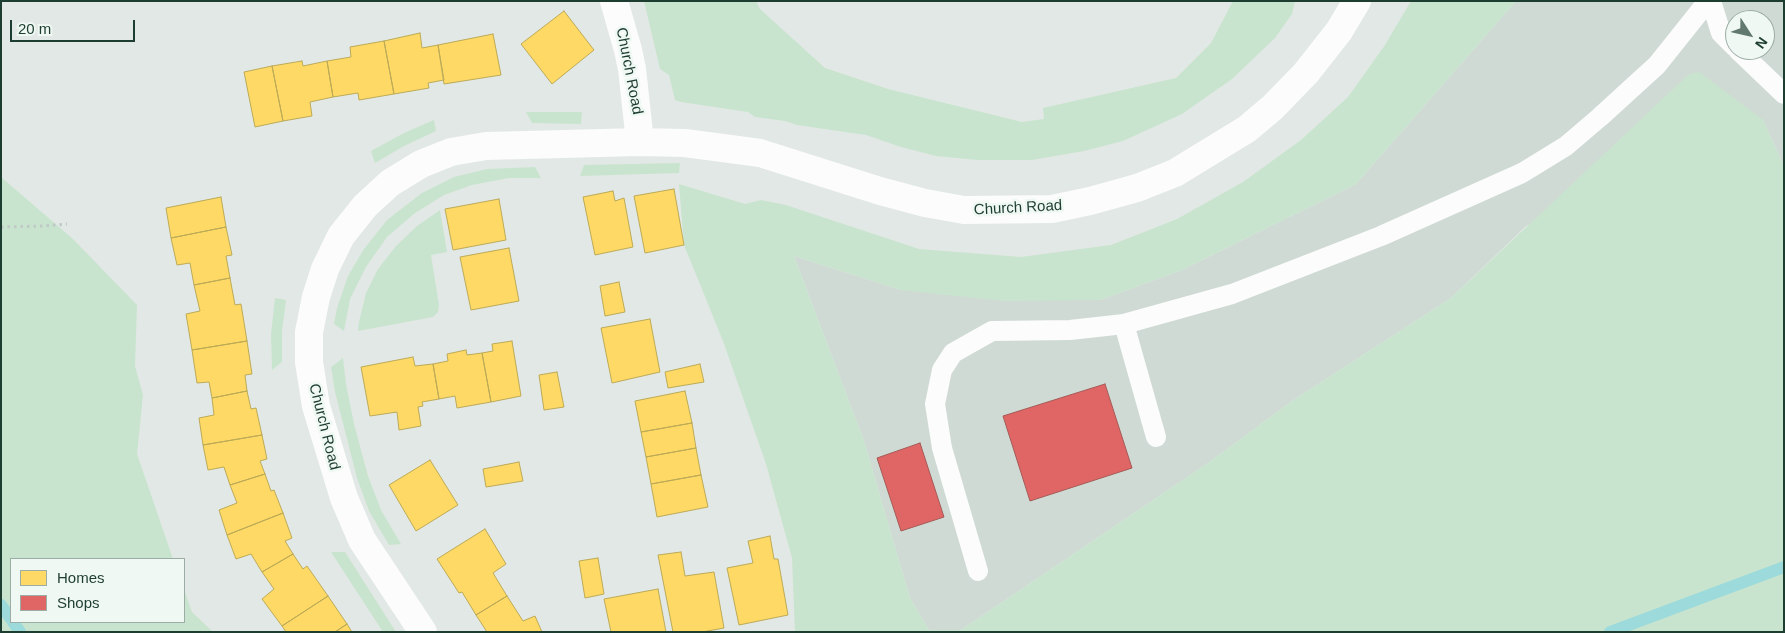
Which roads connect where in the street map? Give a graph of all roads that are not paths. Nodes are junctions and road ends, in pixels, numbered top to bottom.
1 (614, 1) edge
2 (1357, 1) edge
3 (1709, 1) edge
4 (1725, 38) edge
5 (1749, 60) edge
6 (1782, 89) edge
7 (640, 142) junction
8 (1124, 324) junction
9 (1156, 437) dead end
10 (978, 571) dead end
11 (423, 632) edge

1 - 7 street, Church Road
2 - 7 street, Church Road
3 - 4 lane
3 - 8 lane
5 - 6 lane
7 - 11 street, Church Road
8 - 9 lane
8 - 10 lane

